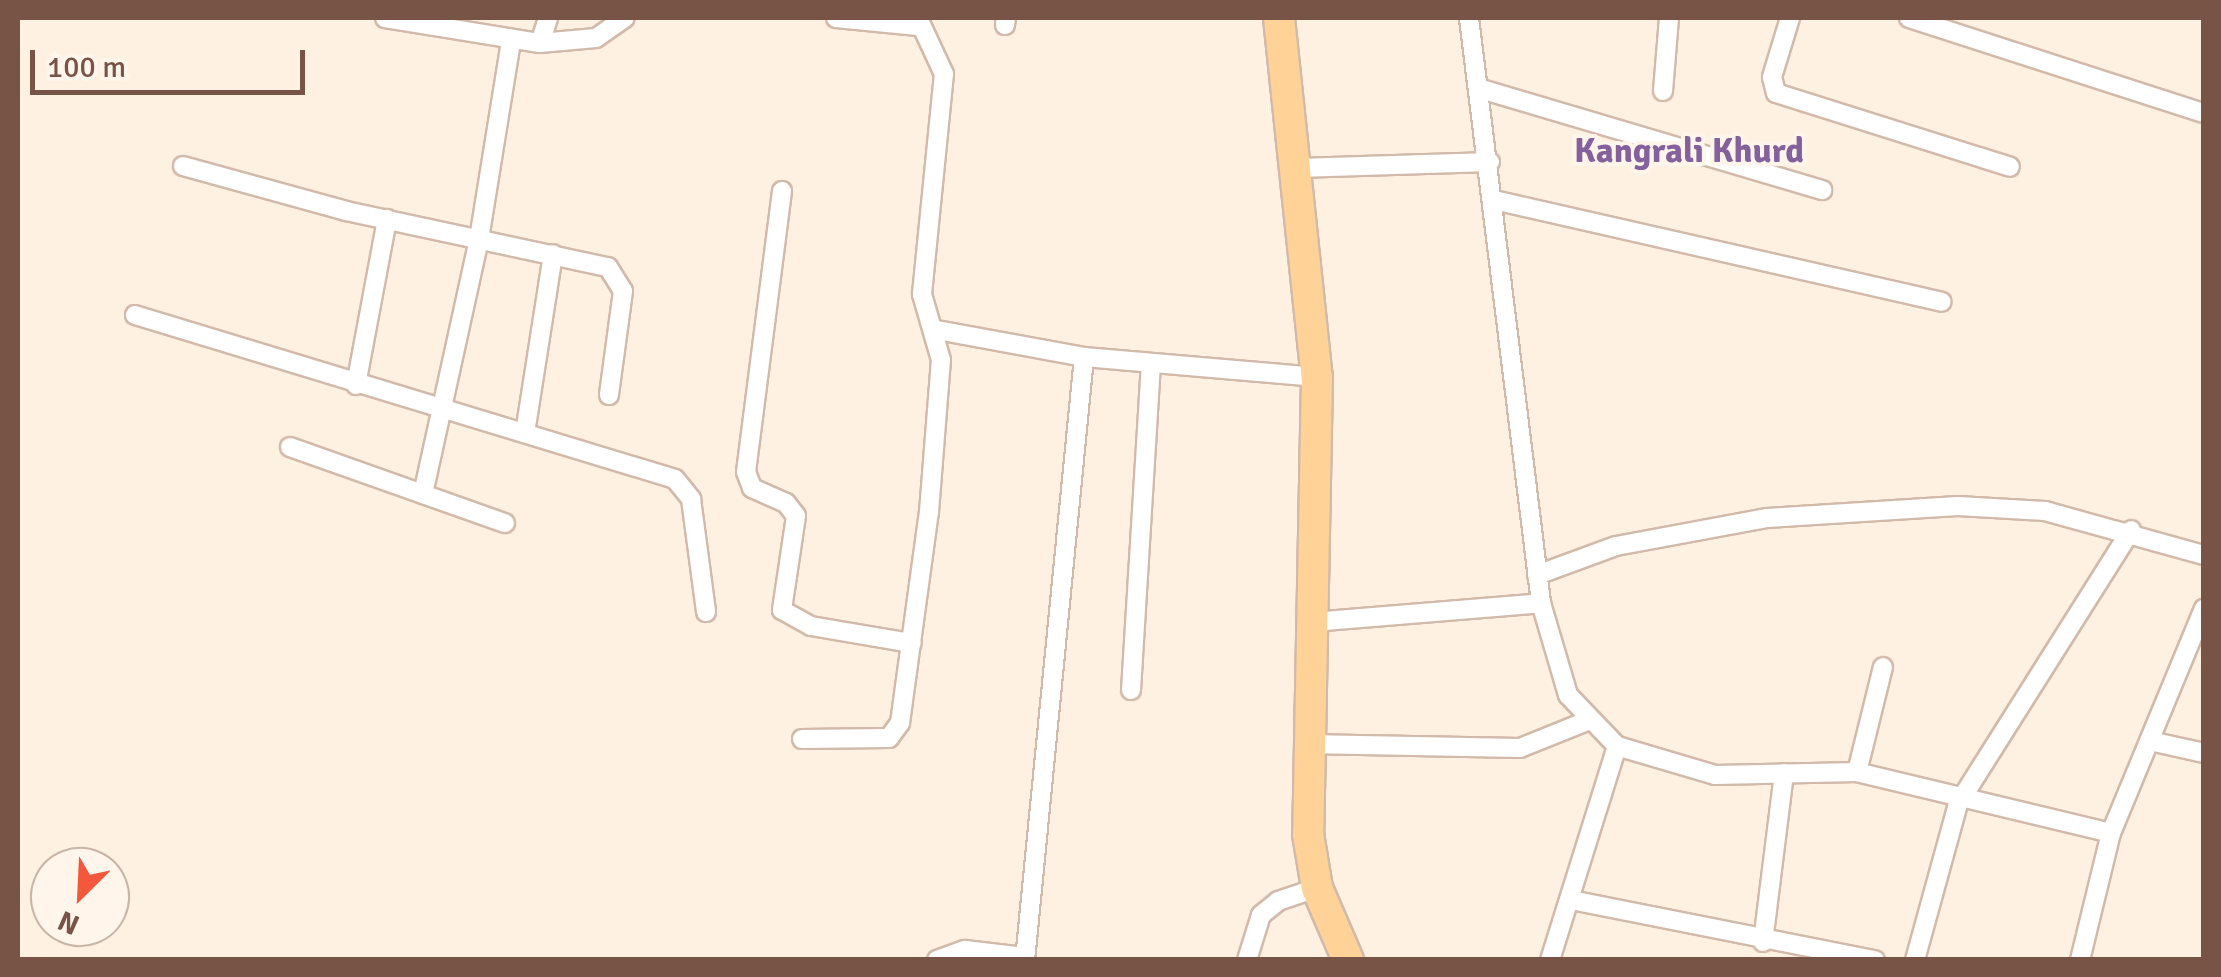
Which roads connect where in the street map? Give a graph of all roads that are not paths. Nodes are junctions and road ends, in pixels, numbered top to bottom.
1 (385, 18) edge
2 (548, 18) edge
3 (625, 18) edge
4 (836, 18) edge
5 (1279, 18) edge
6 (1469, 18) edge
7 (1669, 18) edge
8 (1790, 18) edge
9 (1910, 18) edge
10 (405, 20) edge
11 (918, 22) edge
12 (511, 42) junction
13 (540, 43) junction
14 (1481, 89) junction
15 (1664, 91) dead end
16 (2204, 113) edge
17 (1490, 162) junction
18 (183, 166) dead end
19 (2010, 167) dead end
20 (1298, 168) junction
21 (1822, 190) dead end
22 (782, 191) dead end
23 (1494, 200) junction
24 (386, 219) junction
25 (479, 238) junction
26 (553, 254) junction
27 (1942, 302) dead end
28 (134, 314) dead end
29 (937, 330) junction
30 (1084, 357) junction
31 (1151, 364) junction
32 (1318, 377) junction
33 (356, 386) junction
34 (608, 395) dead end
35 (442, 408) junction
36 (525, 434) junction
37 (290, 447) dead end
38 (423, 494) junction
39 (505, 523) dead end
40 (2130, 530) junction
41 (2204, 554) edge
42 (1537, 575) junction
43 (1541, 603) junction
44 (2204, 609) edge
45 (706, 612) dead end
46 (1312, 622) junction
47 (912, 643) junction
48 (1884, 667) dead end
49 (1131, 690) dead end
50 (1587, 721) junction
51 (802, 739) dead end
52 (2150, 740) junction
53 (1306, 744) junction
54 (1617, 746) junction
55 (2204, 752) edge
56 (1856, 772) junction
57 (1784, 773) junction
58 (1962, 796) junction
59 (2111, 833) junction
60 (1317, 888) junction
61 (1572, 900) junction
62 (1763, 942) junction
63 (1025, 958) edge
64 (937, 960) edge
65 (1247, 960) edge
66 (1348, 960) edge
67 (1550, 960) edge
68 (1875, 960) edge
69 (1916, 960) edge
70 (2080, 960) edge

1 - 10 street
2 - 13 street
3 - 13 street
4 - 11 street
5 - 20 main road
6 - 14 street
7 - 15 street
8 - 19 street
9 - 16 street
10 - 12 street
11 - 29 street
12 - 13 street
12 - 25 street
14 - 17 street
14 - 21 street
17 - 20 street
17 - 23 street
18 - 24 street
20 - 32 main road
22 - 47 street
23 - 27 street
23 - 42 street
24 - 25 street
24 - 33 street
25 - 26 street
25 - 35 street
26 - 34 street
26 - 36 street
28 - 33 street
29 - 30 street
29 - 47 street
30 - 31 street
30 - 63 street
31 - 32 street
31 - 49 street
32 - 46 main road
33 - 35 street
35 - 36 street
35 - 38 street
36 - 45 street
37 - 38 street
38 - 39 street
40 - 41 street
40 - 42 street
40 - 58 street
42 - 43 street
43 - 46 street
43 - 50 street
44 - 52 street
46 - 53 main road
47 - 51 street
48 - 56 street
50 - 53 street
50 - 54 street
52 - 55 street
52 - 59 street
53 - 60 main road
54 - 57 street
54 - 61 street
56 - 57 street
56 - 58 street
57 - 62 street
58 - 59 street
58 - 69 street
59 - 70 street
60 - 65 street
60 - 66 main road
61 - 62 street
61 - 67 street
62 - 68 street
63 - 64 street

